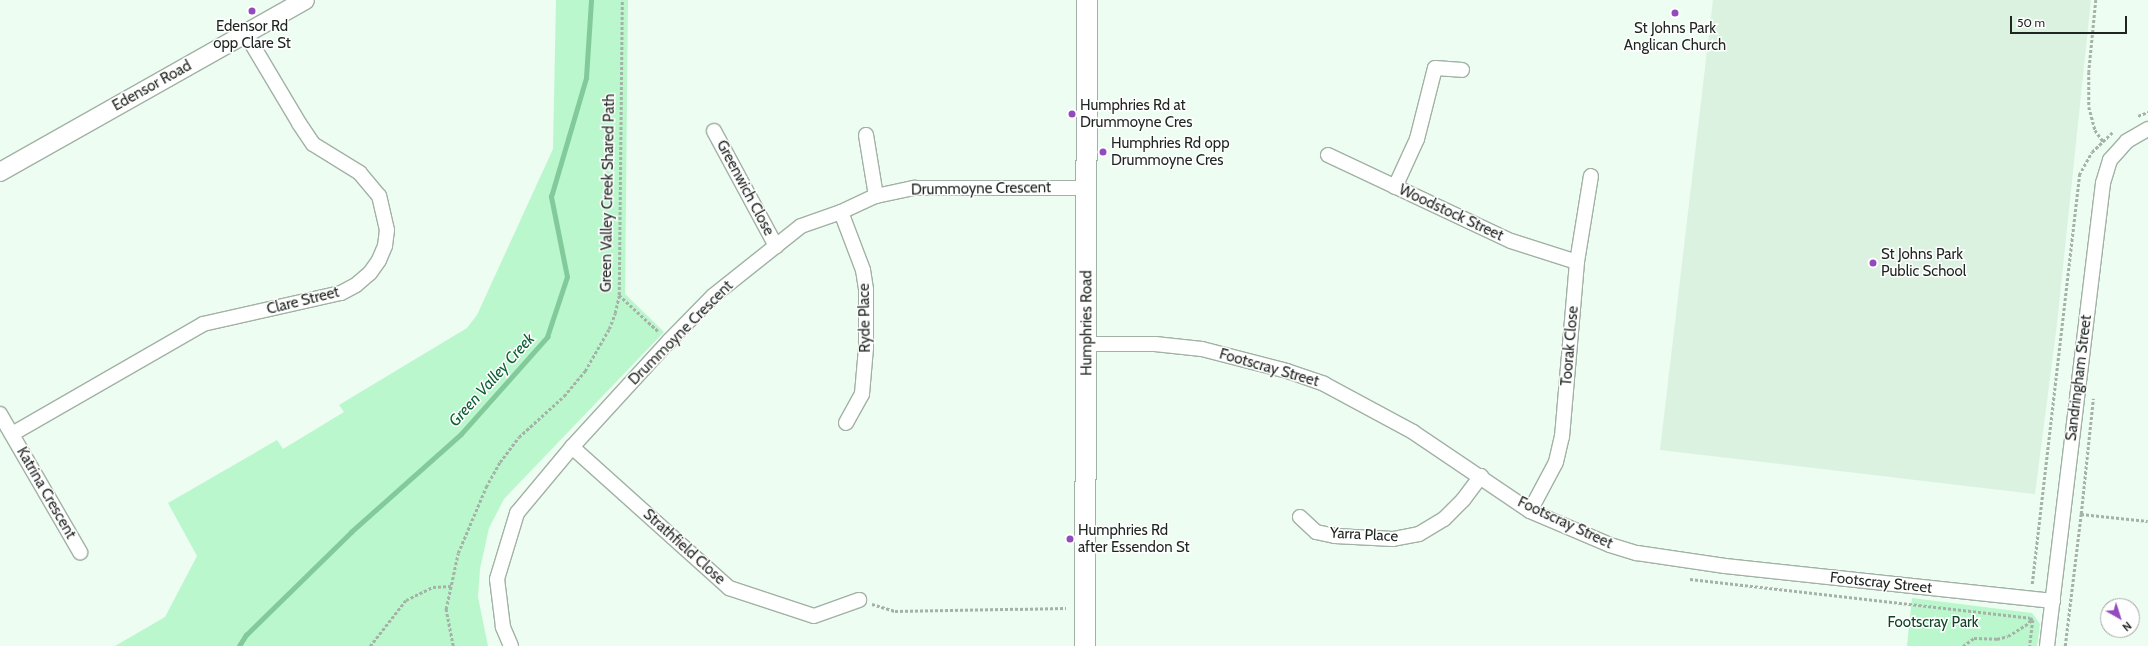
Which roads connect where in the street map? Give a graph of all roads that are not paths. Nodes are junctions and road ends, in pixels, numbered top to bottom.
1 (305, 0) edge
2 (1087, 0) edge
3 (246, 34) junction
4 (1462, 70) dead end
5 (2148, 129) edge
6 (714, 131) dead end
7 (866, 135) dead end
8 (1328, 155) dead end
9 (0, 172) edge
10 (1591, 176) dead end
11 (1395, 187) junction
12 (1086, 188) junction
13 (876, 196) junction
14 (842, 212) junction
15 (776, 246) junction
16 (1577, 262) junction
17 (1087, 344) junction
18 (0, 414) edge
19 (846, 423) dead end
20 (12, 434) junction
21 (572, 447) junction
22 (1481, 476) junction
23 (1530, 511) junction
24 (1300, 517) dead end
25 (80, 552) dead end
26 (859, 600) road end
27 (2053, 601) junction
28 (511, 646) edge
29 (1085, 646) edge
30 (2047, 646) edge

1 - 3 street, Edensor Road
2 - 12 main road, Humphries Road
3 - 9 street, Edensor Road
3 - 20 street, Clare Street
4 - 11 street
5 - 27 street, Sandringham Street
6 - 15 street, Greenwich Close
7 - 13 street
8 - 11 street, Woodstock Street
10 - 16 street, Toorak Close
11 - 16 street, Woodstock Street
12 - 13 street, Drummoyne Crescent
12 - 17 main road, Humphries Road
13 - 14 street, Drummoyne Crescent
14 - 15 street, Drummoyne Crescent
14 - 19 street, Ryde Place
15 - 21 street, Drummoyne Crescent
16 - 23 street, Toorak Close
17 - 22 street, Footscray Street
17 - 29 main road, Humphries Road
18 - 20 street, Katrina Crescent
20 - 25 street, Katrina Crescent
21 - 26 street, Strathfield Close
21 - 28 street, Drummoyne Crescent
22 - 23 street, Footscray Street
22 - 24 street, Yarra Place
23 - 27 street, Footscray Street
27 - 30 street, Sandringham Street

